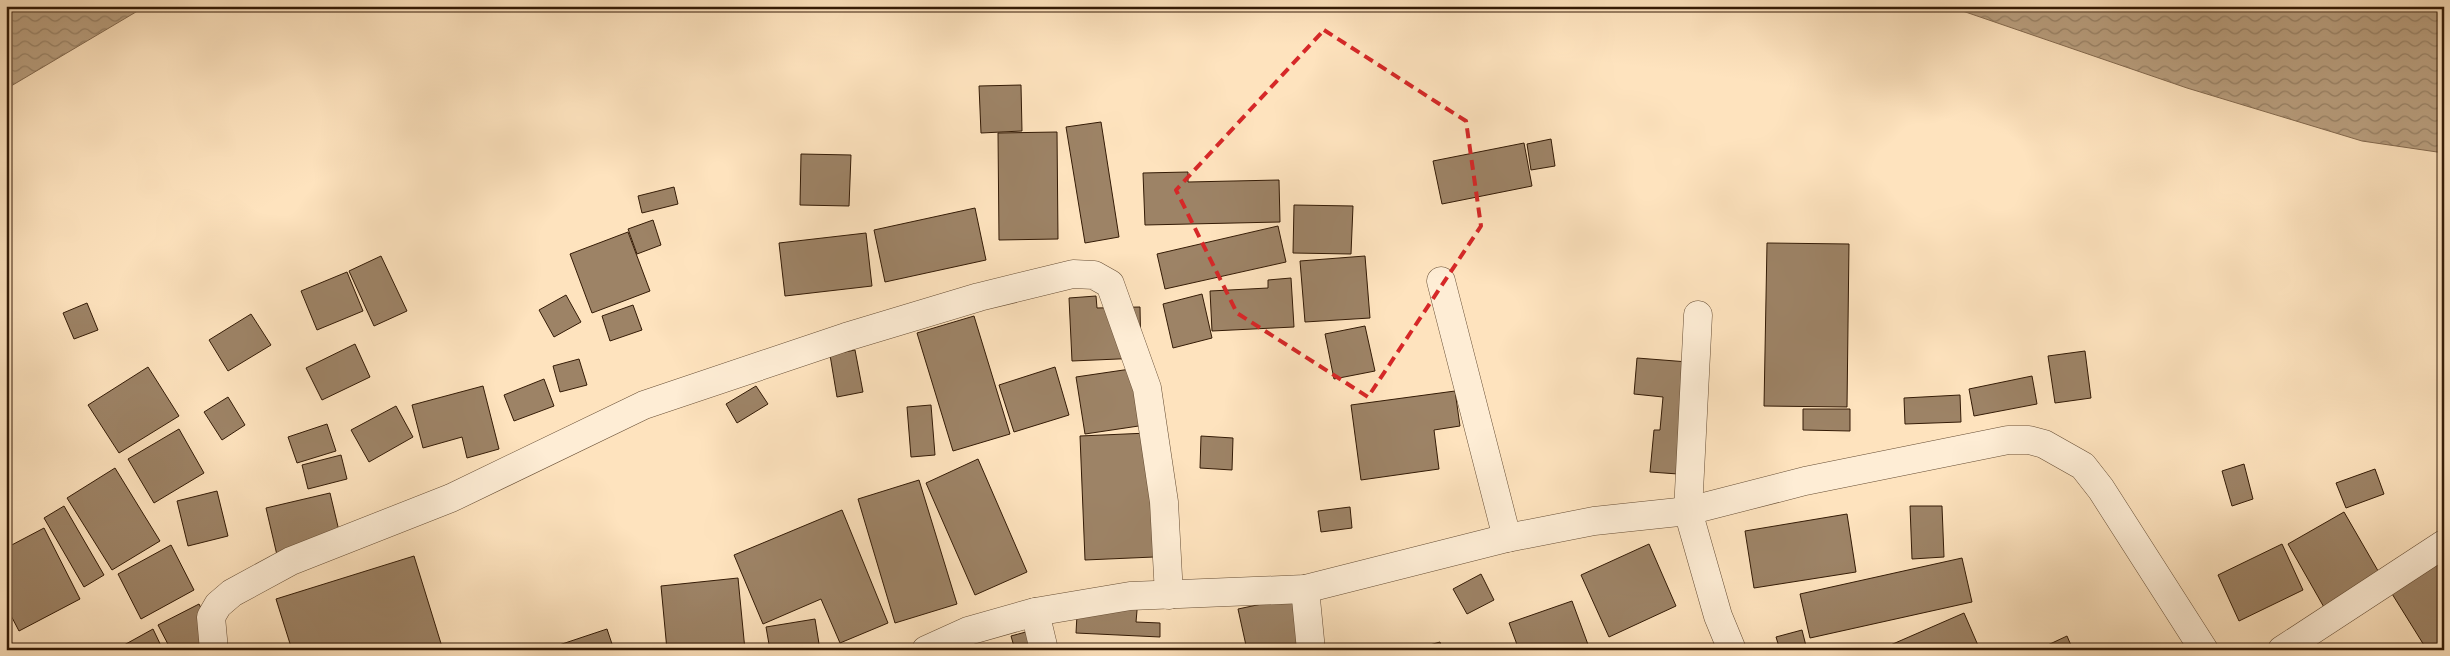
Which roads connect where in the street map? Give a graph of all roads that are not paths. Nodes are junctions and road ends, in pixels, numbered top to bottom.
1 (1441, 280) dead end
2 (1698, 315) dead end
3 (1688, 510) junction
4 (1507, 538) junction
5 (2444, 544) edge
6 (1305, 589) junction
7 (1169, 595) junction
8 (1035, 612) junction
9 (214, 650) edge
10 (926, 650) edge
11 (1044, 650) edge
12 (1310, 650) edge
13 (1732, 650) edge
14 (2204, 650) edge
15 (2282, 650) edge

1 - 4 street
2 - 3 street
3 - 4 street
3 - 13 street
3 - 14 street
4 - 6 street
5 - 15 street
6 - 7 street
6 - 12 street
7 - 8 street
7 - 9 street
8 - 10 street
8 - 11 street

